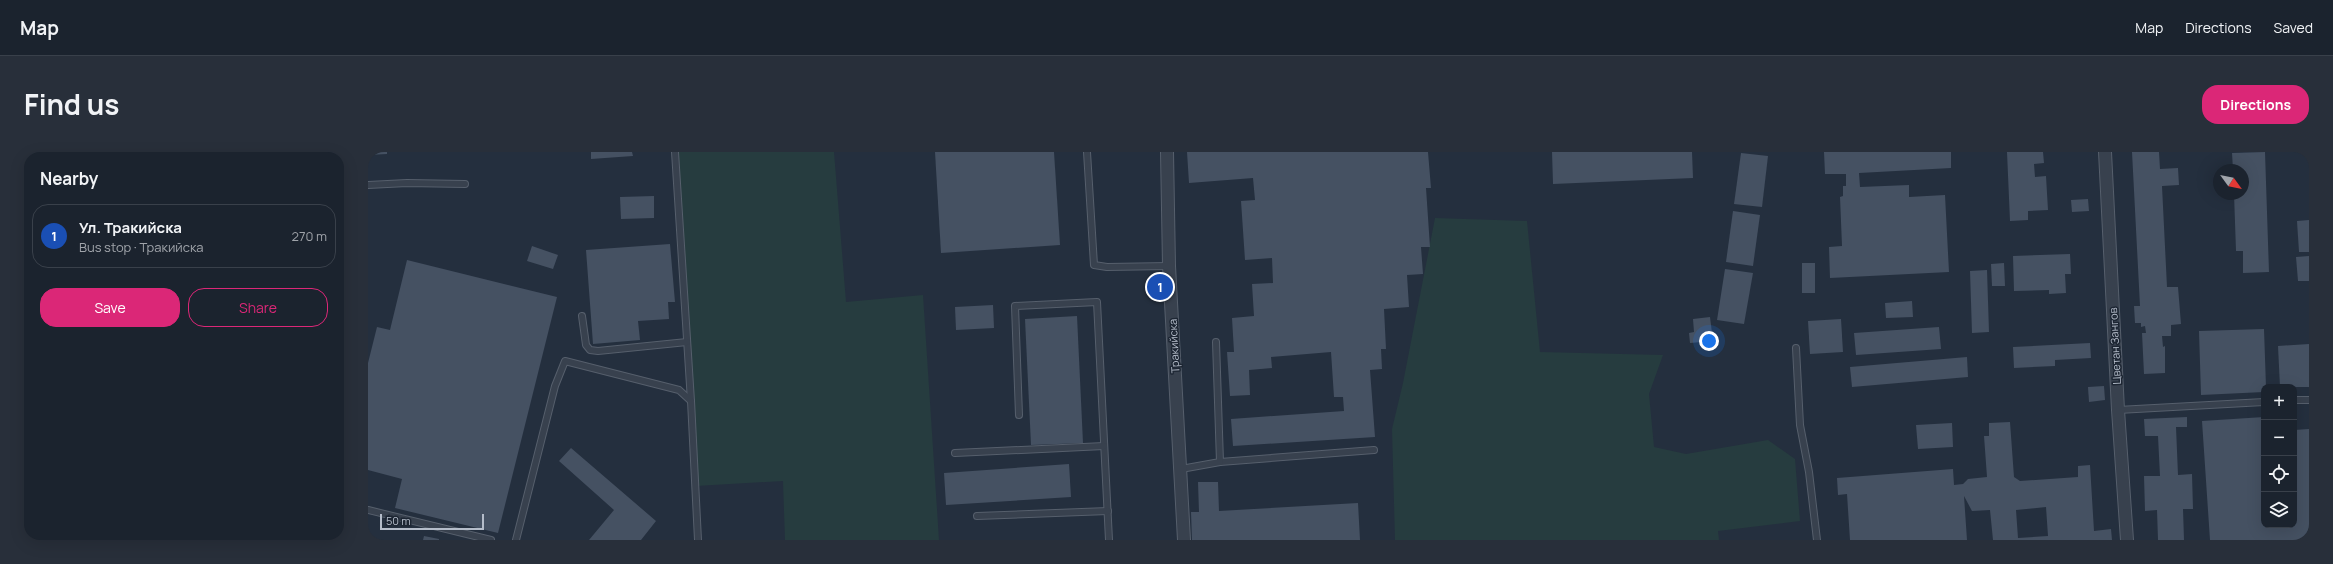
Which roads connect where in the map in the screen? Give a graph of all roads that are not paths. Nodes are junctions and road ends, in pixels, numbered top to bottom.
1 (676, 152) edge
2 (1087, 152) edge
3 (1167, 152) edge
4 (2105, 152) edge
5 (465, 184) dead end
6 (368, 185) edge
7 (1169, 266) junction
8 (582, 316) dead end
9 (687, 342) junction
10 (1216, 342) dead end
11 (1796, 348) dead end
12 (2297, 400) edge
13 (2309, 400) edge
14 (691, 401) junction
15 (2261, 402) edge
16 (2118, 410) junction
17 (1019, 415) dead end
18 (1104, 446) junction
19 (1374, 450) dead end
20 (955, 453) dead end
21 (1220, 462) junction
22 (1181, 469) junction
23 (368, 510) edge
24 (1108, 511) junction
25 (977, 516) dead end
26 (491, 540) edge
27 (516, 540) edge
28 (698, 540) edge
29 (1109, 540) edge
30 (1184, 540) edge
31 (1817, 540) edge
32 (2128, 540) edge

1 - 9 lane
2 - 7 lane
3 - 7 street, Тракийска
4 - 16 street, Цветан Зангов
5 - 6 lane
7 - 22 street, Тракийска
8 - 9 lane
9 - 14 lane
10 - 21 lane
11 - 31 lane
12 - 13 lane
14 - 27 lane
14 - 28 lane
15 - 16 lane
16 - 32 street, Цветан Зангов
17 - 18 lane
18 - 20 lane
18 - 24 lane
19 - 21 lane
21 - 22 lane
22 - 30 street, Тракийска
23 - 26 lane
24 - 25 lane
24 - 29 lane

